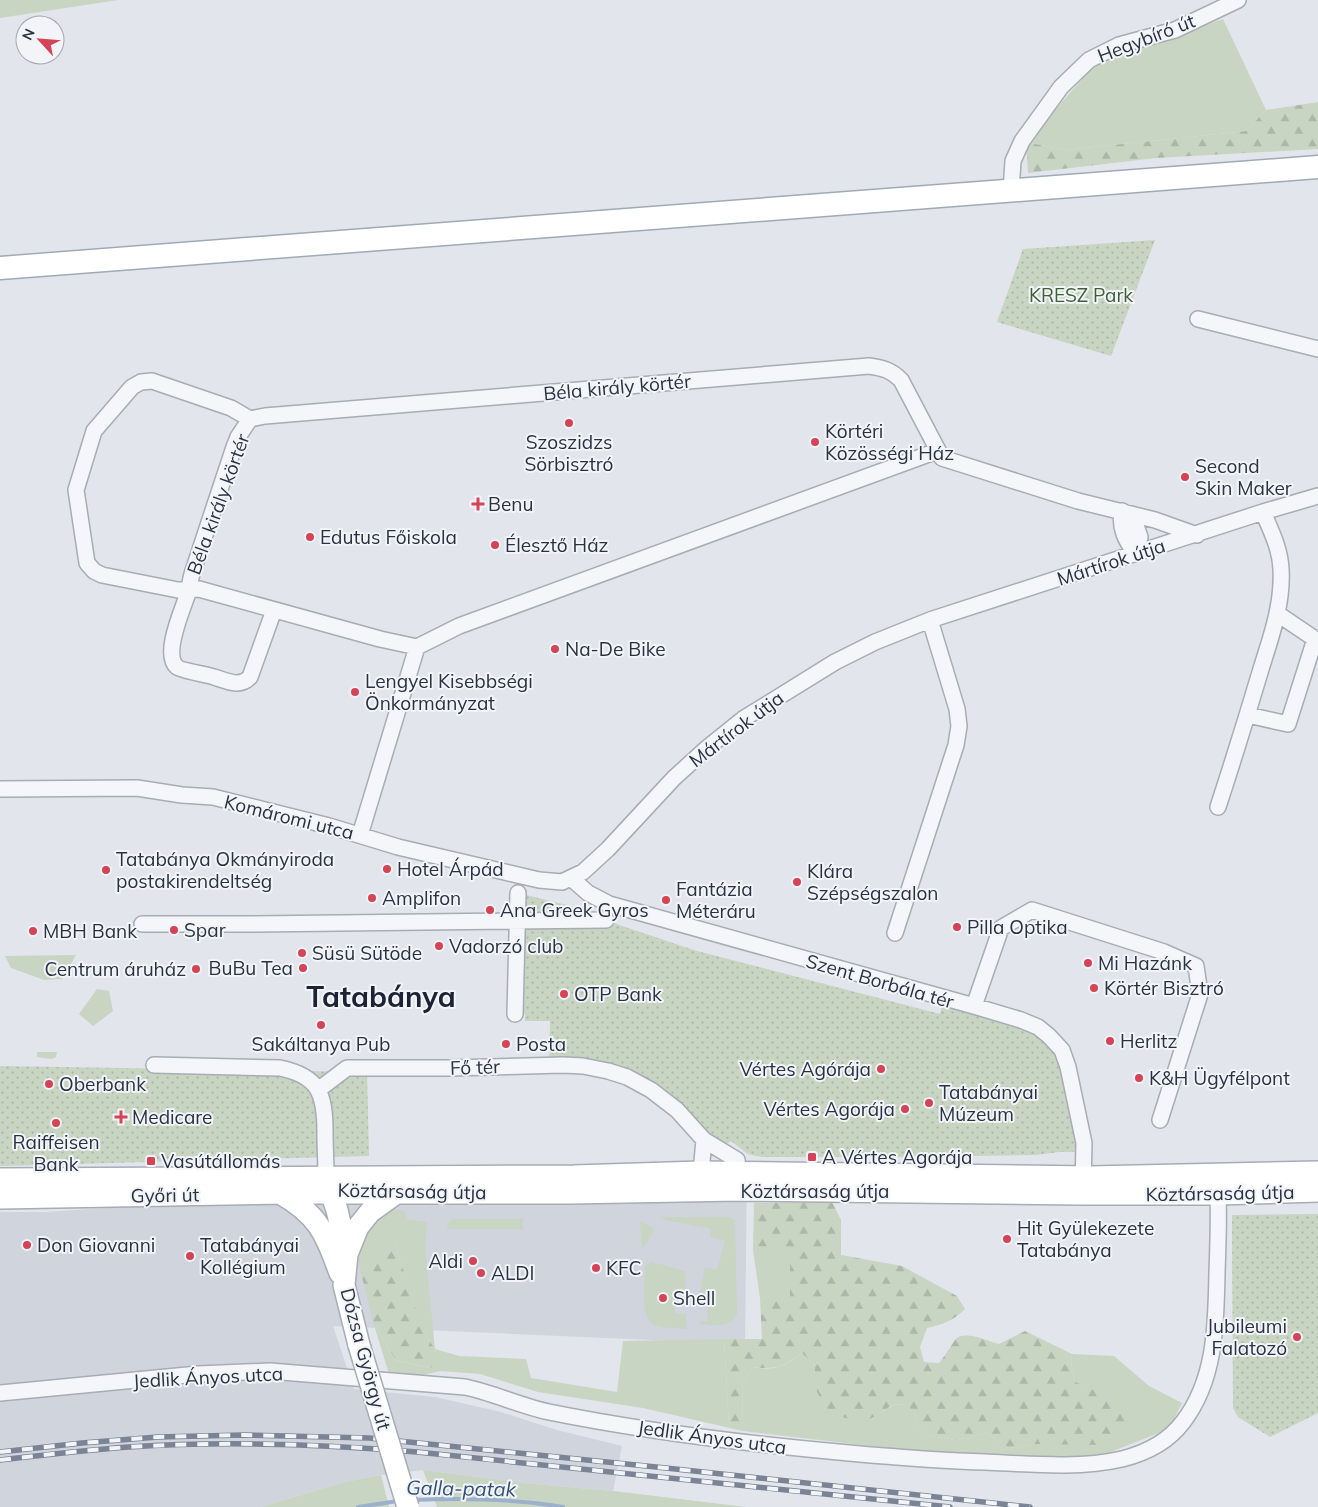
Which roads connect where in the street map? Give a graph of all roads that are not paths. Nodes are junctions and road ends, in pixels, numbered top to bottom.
1 (1238, 0) edge
2 (1318, 167) edge
3 (1011, 191) junction
4 (0, 268) edge
5 (1198, 319) dead end
6 (1318, 349) edge
7 (250, 419) junction
8 (937, 451) junction
9 (1318, 496) edge
10 (1122, 511) junction
11 (1263, 512) junction
12 (1197, 534) junction
13 (1136, 554) junction
14 (189, 590) junction
15 (274, 610) junction
16 (1278, 614) junction
17 (930, 620) junction
18 (416, 647) junction
19 (1248, 715) junction
20 (0, 789) edge
21 (1218, 807) dead end
22 (360, 835) junction
23 (572, 879) junction
24 (518, 893) dead end
25 (606, 920) dead end
26 (517, 921) junction
27 (142, 924) dead end
28 (895, 932) dead end
29 (974, 1006) junction
30 (515, 1014) dead end
31 (154, 1065) dead end
32 (318, 1090) junction
33 (1160, 1120) dead end
34 (704, 1140) junction
35 (701, 1172) junction
36 (1318, 1172) edge
37 (739, 1173) junction
38 (0, 1179) edge
39 (1218, 1184) junction
40 (328, 1185) junction
41 (1083, 1185) junction
42 (1318, 1192) edge
43 (280, 1193) junction
44 (395, 1194) junction
45 (0, 1198) edge
46 (325, 1234) junction
47 (347, 1254) junction
48 (344, 1285) junction
49 (0, 1393) edge
50 (408, 1507) edge

1 - 3 street, Hegybíró út
2 - 3 main road
3 - 4 main road
5 - 6 street
7 - 8 street, Béla király körtér
7 - 14 street, Béla király körtér
7 - 14 street, Béla király körtér
8 - 10 street
8 - 18 street
9 - 11 street, Mártírok útja
10 - 12 street
10 - 13 street
11 - 12 street, Mártírok útja
11 - 16 street
12 - 13 street, Mártírok útja
13 - 17 street, Mártírok útja
14 - 15 street, Béla király körtér
14 - 15 street, Béla király körtér
15 - 18 street, Béla király körtér
16 - 19 street
16 - 19 street
17 - 23 street, Mártírok útja
17 - 28 street
18 - 22 street
19 - 21 street
20 - 22 street, Komáromi utca
22 - 23 street, Komáromi utca
23 - 29 street, Szent Borbála tér
24 - 26 street
25 - 26 street
26 - 27 street
26 - 30 street
29 - 33 street
29 - 41 street, Szent Borbála tér
31 - 32 street
32 - 34 street, Fő tér
32 - 40 street
34 - 35 street
34 - 37 street, Fő tér
35 - 37 street, Köztársaság útja
35 - 40 street, Köztársaság útja
36 - 39 street, Köztársaság útja
37 - 41 street, Köztársaság útja
38 - 40 street, Győri út
39 - 41 street, Köztársaság útja
39 - 42 street, Köztársaság útja
39 - 49 street, Jedlik Ányos utca
40 - 43 street, Győri út
40 - 44 street, Köztársaság útja
40 - 46 street
40 - 47 street, Dózsa György út
41 - 44 street, Köztársaság útja
43 - 45 street, Győri út
43 - 46 street
44 - 47 street
46 - 48 street
47 - 48 street, Dózsa György út
48 - 50 street, Dózsa György út, bridge

